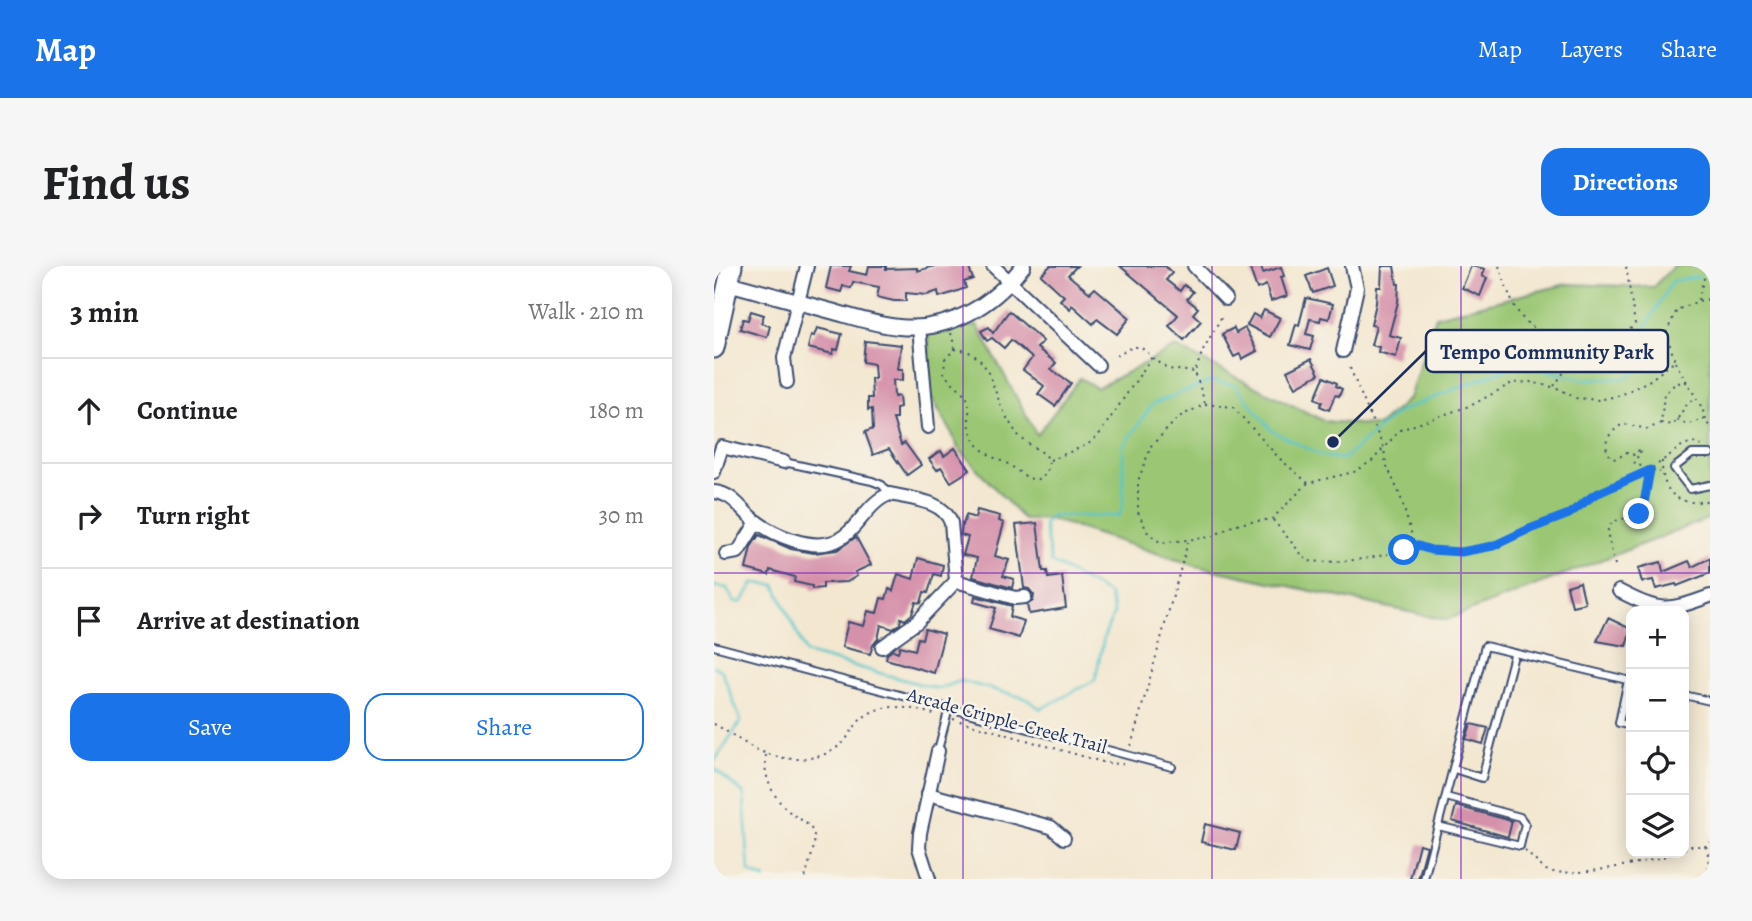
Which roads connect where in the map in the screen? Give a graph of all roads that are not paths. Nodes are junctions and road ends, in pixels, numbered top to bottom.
1 (807, 266) edge
2 (993, 266) edge
3 (1023, 266) edge
4 (1194, 266) edge
5 (1352, 266) edge
6 (725, 278) edge
7 (1010, 283) junction
8 (714, 299) edge
9 (1226, 299) dead end
10 (798, 302) junction
11 (919, 327) junction
12 (714, 343) edge
13 (1343, 351) dead end
14 (1098, 365) dead end
15 (787, 382) dead end
16 (928, 427) dead end
17 (1710, 454) edge
18 (785, 462) joint
19 (714, 472) edge
20 (1710, 485) edge
21 (714, 492) edge
22 (890, 494) junction
23 (757, 522) junction
24 (726, 554) dead end
25 (956, 582) junction
26 (1619, 591) dead end
27 (1710, 596) edge
28 (1024, 597) dead end
29 (714, 646) edge
30 (882, 647) dead end
31 (1514, 654) junction
32 (1626, 680) edge
33 (1626, 696) edge
34 (1689, 696) edge
35 (1710, 702) edge
36 (948, 708) junction
37 (1626, 725) edge
38 (938, 751) joint
39 (1172, 767) dead end
40 (1454, 769) junction
41 (928, 794) junction
42 (1446, 797) junction
43 (1438, 826) junction
44 (1064, 838) dead end
45 (929, 879) edge
46 (1424, 879) edge

1 - 10 street
2 - 7 street
3 - 7 street
4 - 9 street
5 - 13 street
6 - 8 main road
6 - 10 street
6 - 12 main road
7 - 11 street
7 - 14 street
10 - 11 street
10 - 15 street
11 - 16 street
17 - 20 lane
18 - 19 street
18 - 22 lane
21 - 23 street
22 - 23 street
22 - 25 street
23 - 24 street
25 - 28 street
25 - 30 street
26 - 27 street
29 - 36 lane
31 - 32 lane
31 - 40 lane
31 - 40 lane
33 - 37 lane
34 - 35 lane
36 - 38 lane
36 - 39 lane
38 - 41 street
40 - 42 lane
41 - 44 street
41 - 45 street
42 - 43 lane
42 - 43 lane
43 - 46 lane

